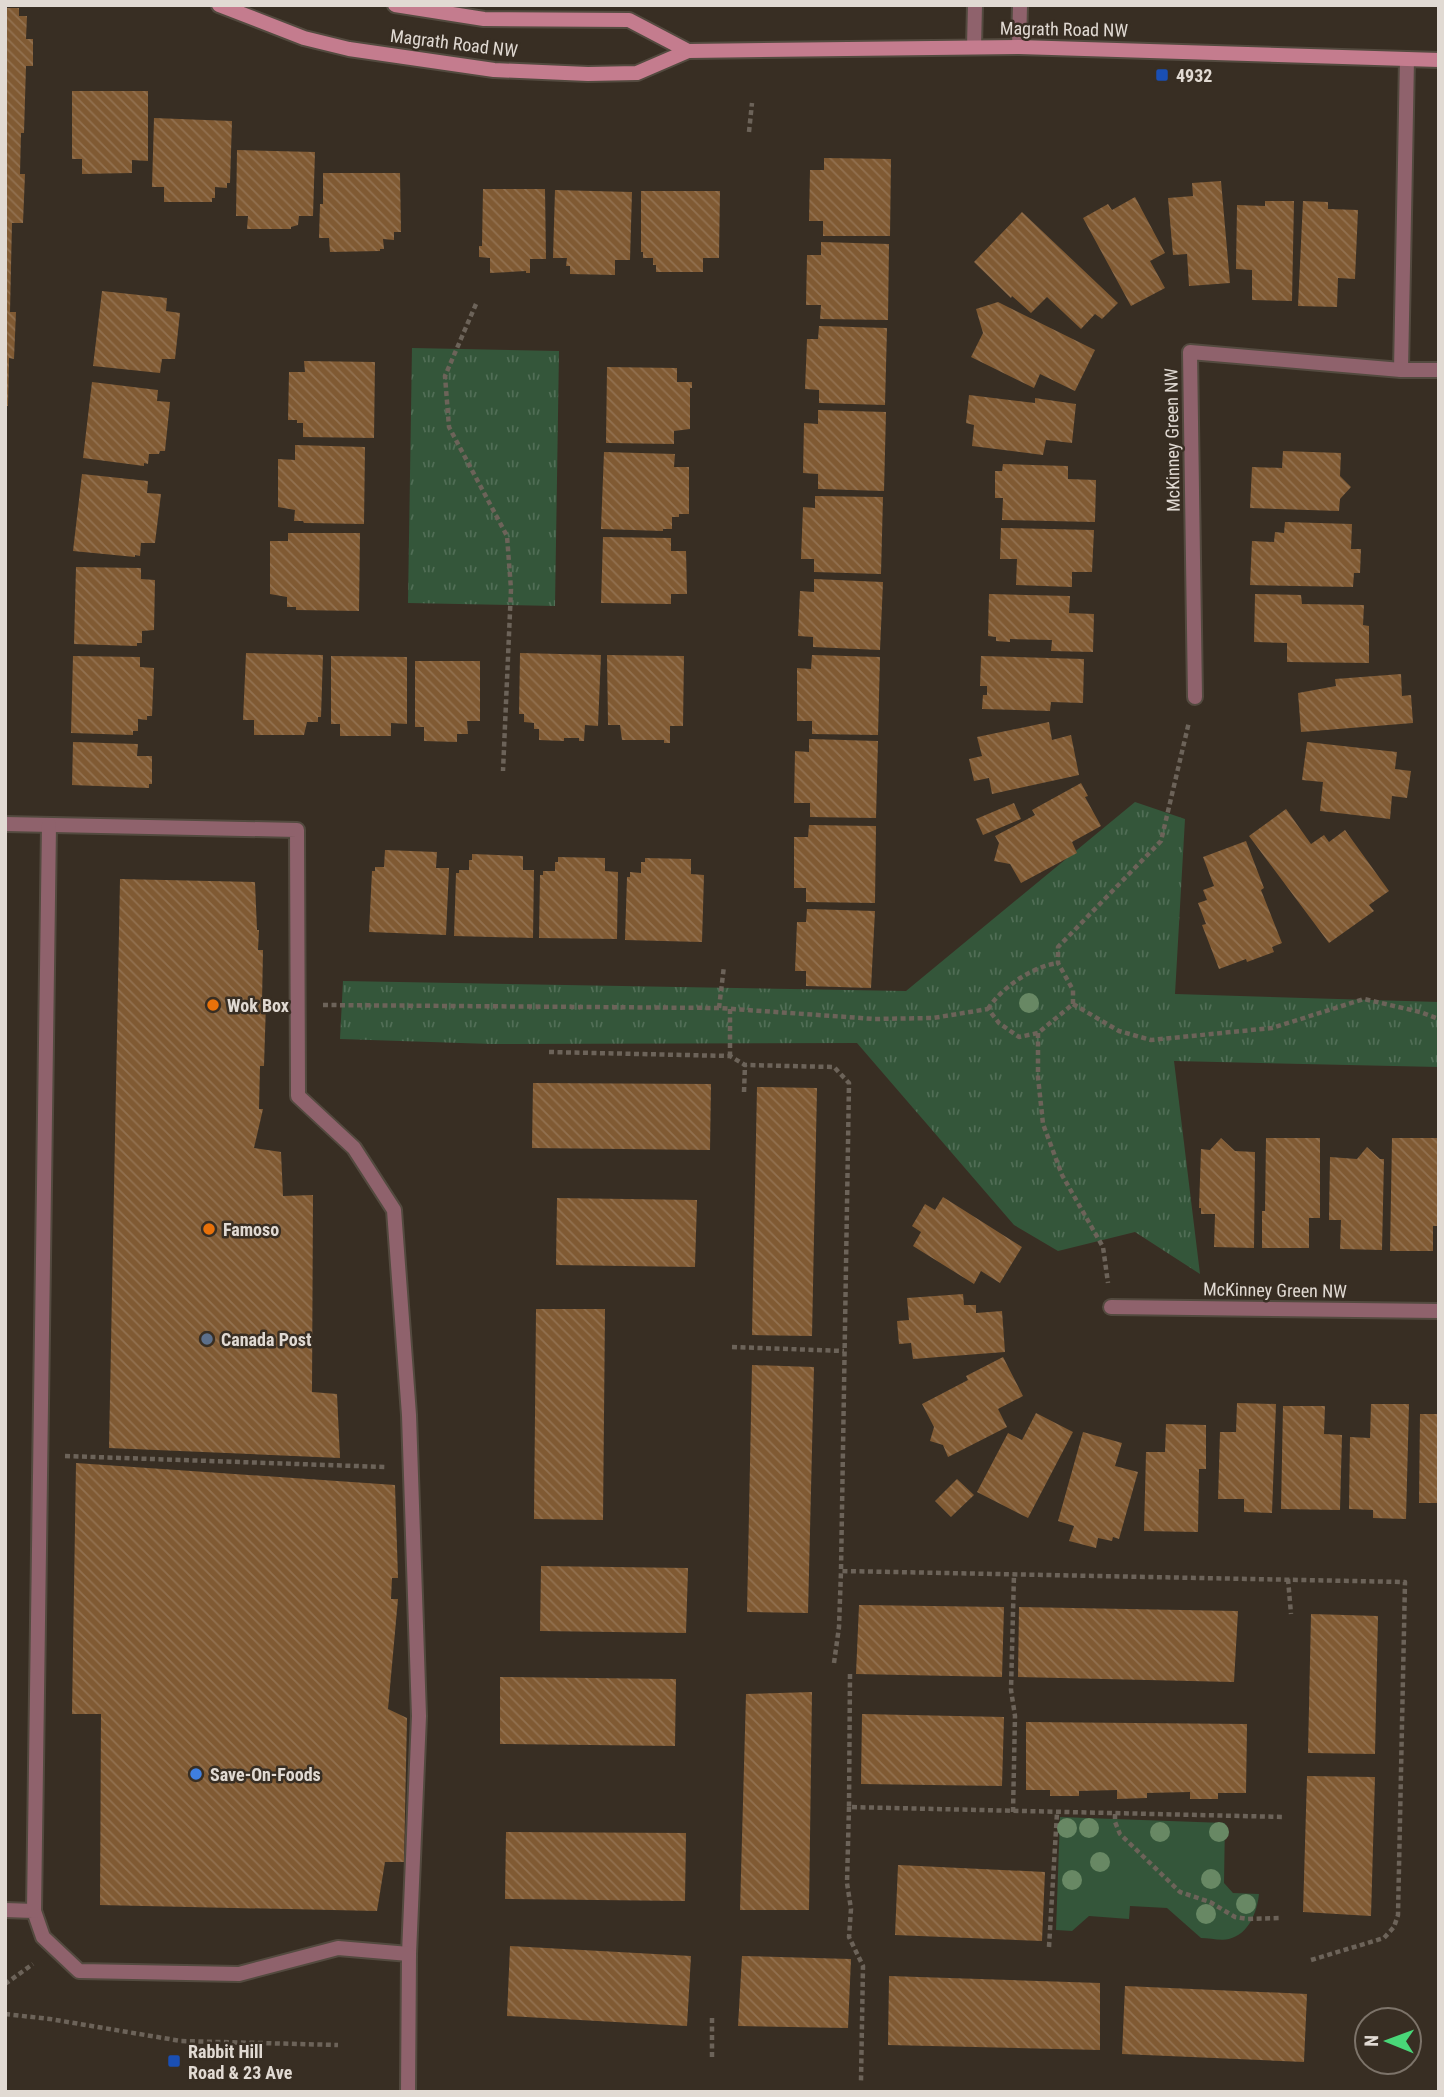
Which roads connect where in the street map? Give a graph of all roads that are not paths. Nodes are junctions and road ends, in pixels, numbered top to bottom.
1 (219, 5) edge
2 (395, 5) edge
3 (975, 5) edge
4 (1020, 5) edge
5 (974, 47) junction
6 (1019, 47) junction
7 (688, 51) junction
8 (1407, 59) junction
9 (1439, 60) edge
10 (1401, 370) junction
11 (1439, 370) edge
12 (1195, 697) road end
13 (5, 824) edge
14 (49, 825) junction
15 (1111, 1307) road end
16 (1439, 1311) edge
17 (5, 1910) edge
18 (34, 1911) junction
19 (409, 1954) junction
20 (408, 2092) edge

1 - 7 street, Magrath Road NW
2 - 7 street, Magrath Road NW
3 - 5 street
4 - 6 street
5 - 6 street, Magrath Road NW
5 - 7 street, Magrath Road NW
6 - 8 street, Magrath Road NW
8 - 9 street, Magrath Road NW
8 - 10 street
10 - 11 street, McKinney Green NW
10 - 12 street, McKinney Green NW
13 - 14 street
14 - 18 street
14 - 19 street
15 - 16 street, McKinney Green NW
17 - 18 street
18 - 19 street
19 - 20 street

